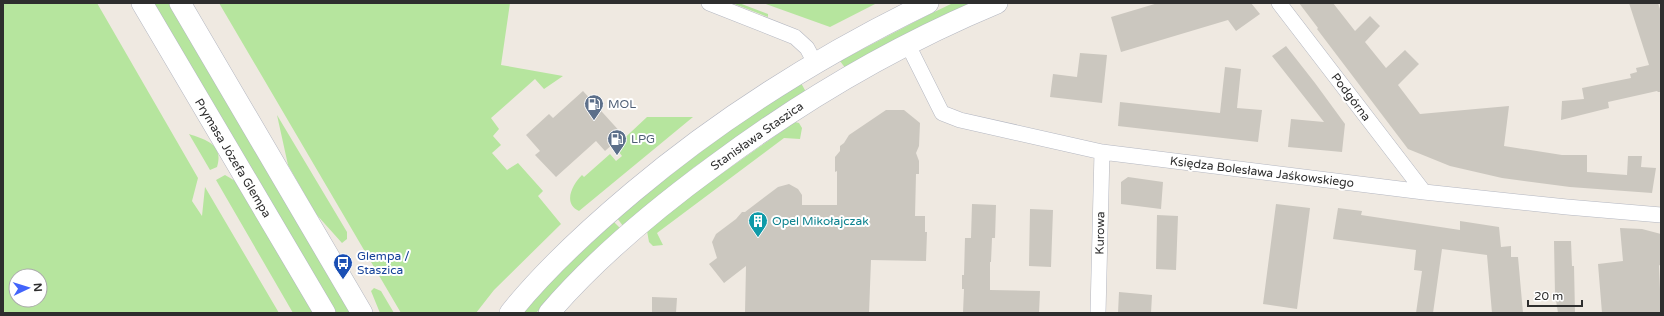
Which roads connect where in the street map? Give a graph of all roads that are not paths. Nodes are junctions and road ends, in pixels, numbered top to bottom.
1 (142, 3) edge
2 (180, 3) edge
3 (709, 3) edge
4 (928, 3) edge
5 (997, 3) edge
6 (1279, 3) edge
7 (908, 45) junction
8 (816, 63) junction
9 (1102, 152) junction
10 (1424, 192) junction
11 (1661, 215) edge
12 (325, 313) edge
13 (362, 313) edge
14 (510, 313) edge
15 (549, 313) edge
16 (1098, 313) edge

1 - 12 main road, Prymasa Józefa Glempa
2 - 13 main road
3 - 8 street
4 - 8 main road
5 - 7 main road, Stanisława Staszica
6 - 10 street, Podgórna
7 - 9 street, Księdza Bolesława Jaśkowskiego
7 - 15 main road, Stanisława Staszica
8 - 14 main road
9 - 10 street, Księdza Bolesława Jaśkowskiego
9 - 16 street, Kurowa
10 - 11 street, Księdza Bolesława Jaśkowskiego

